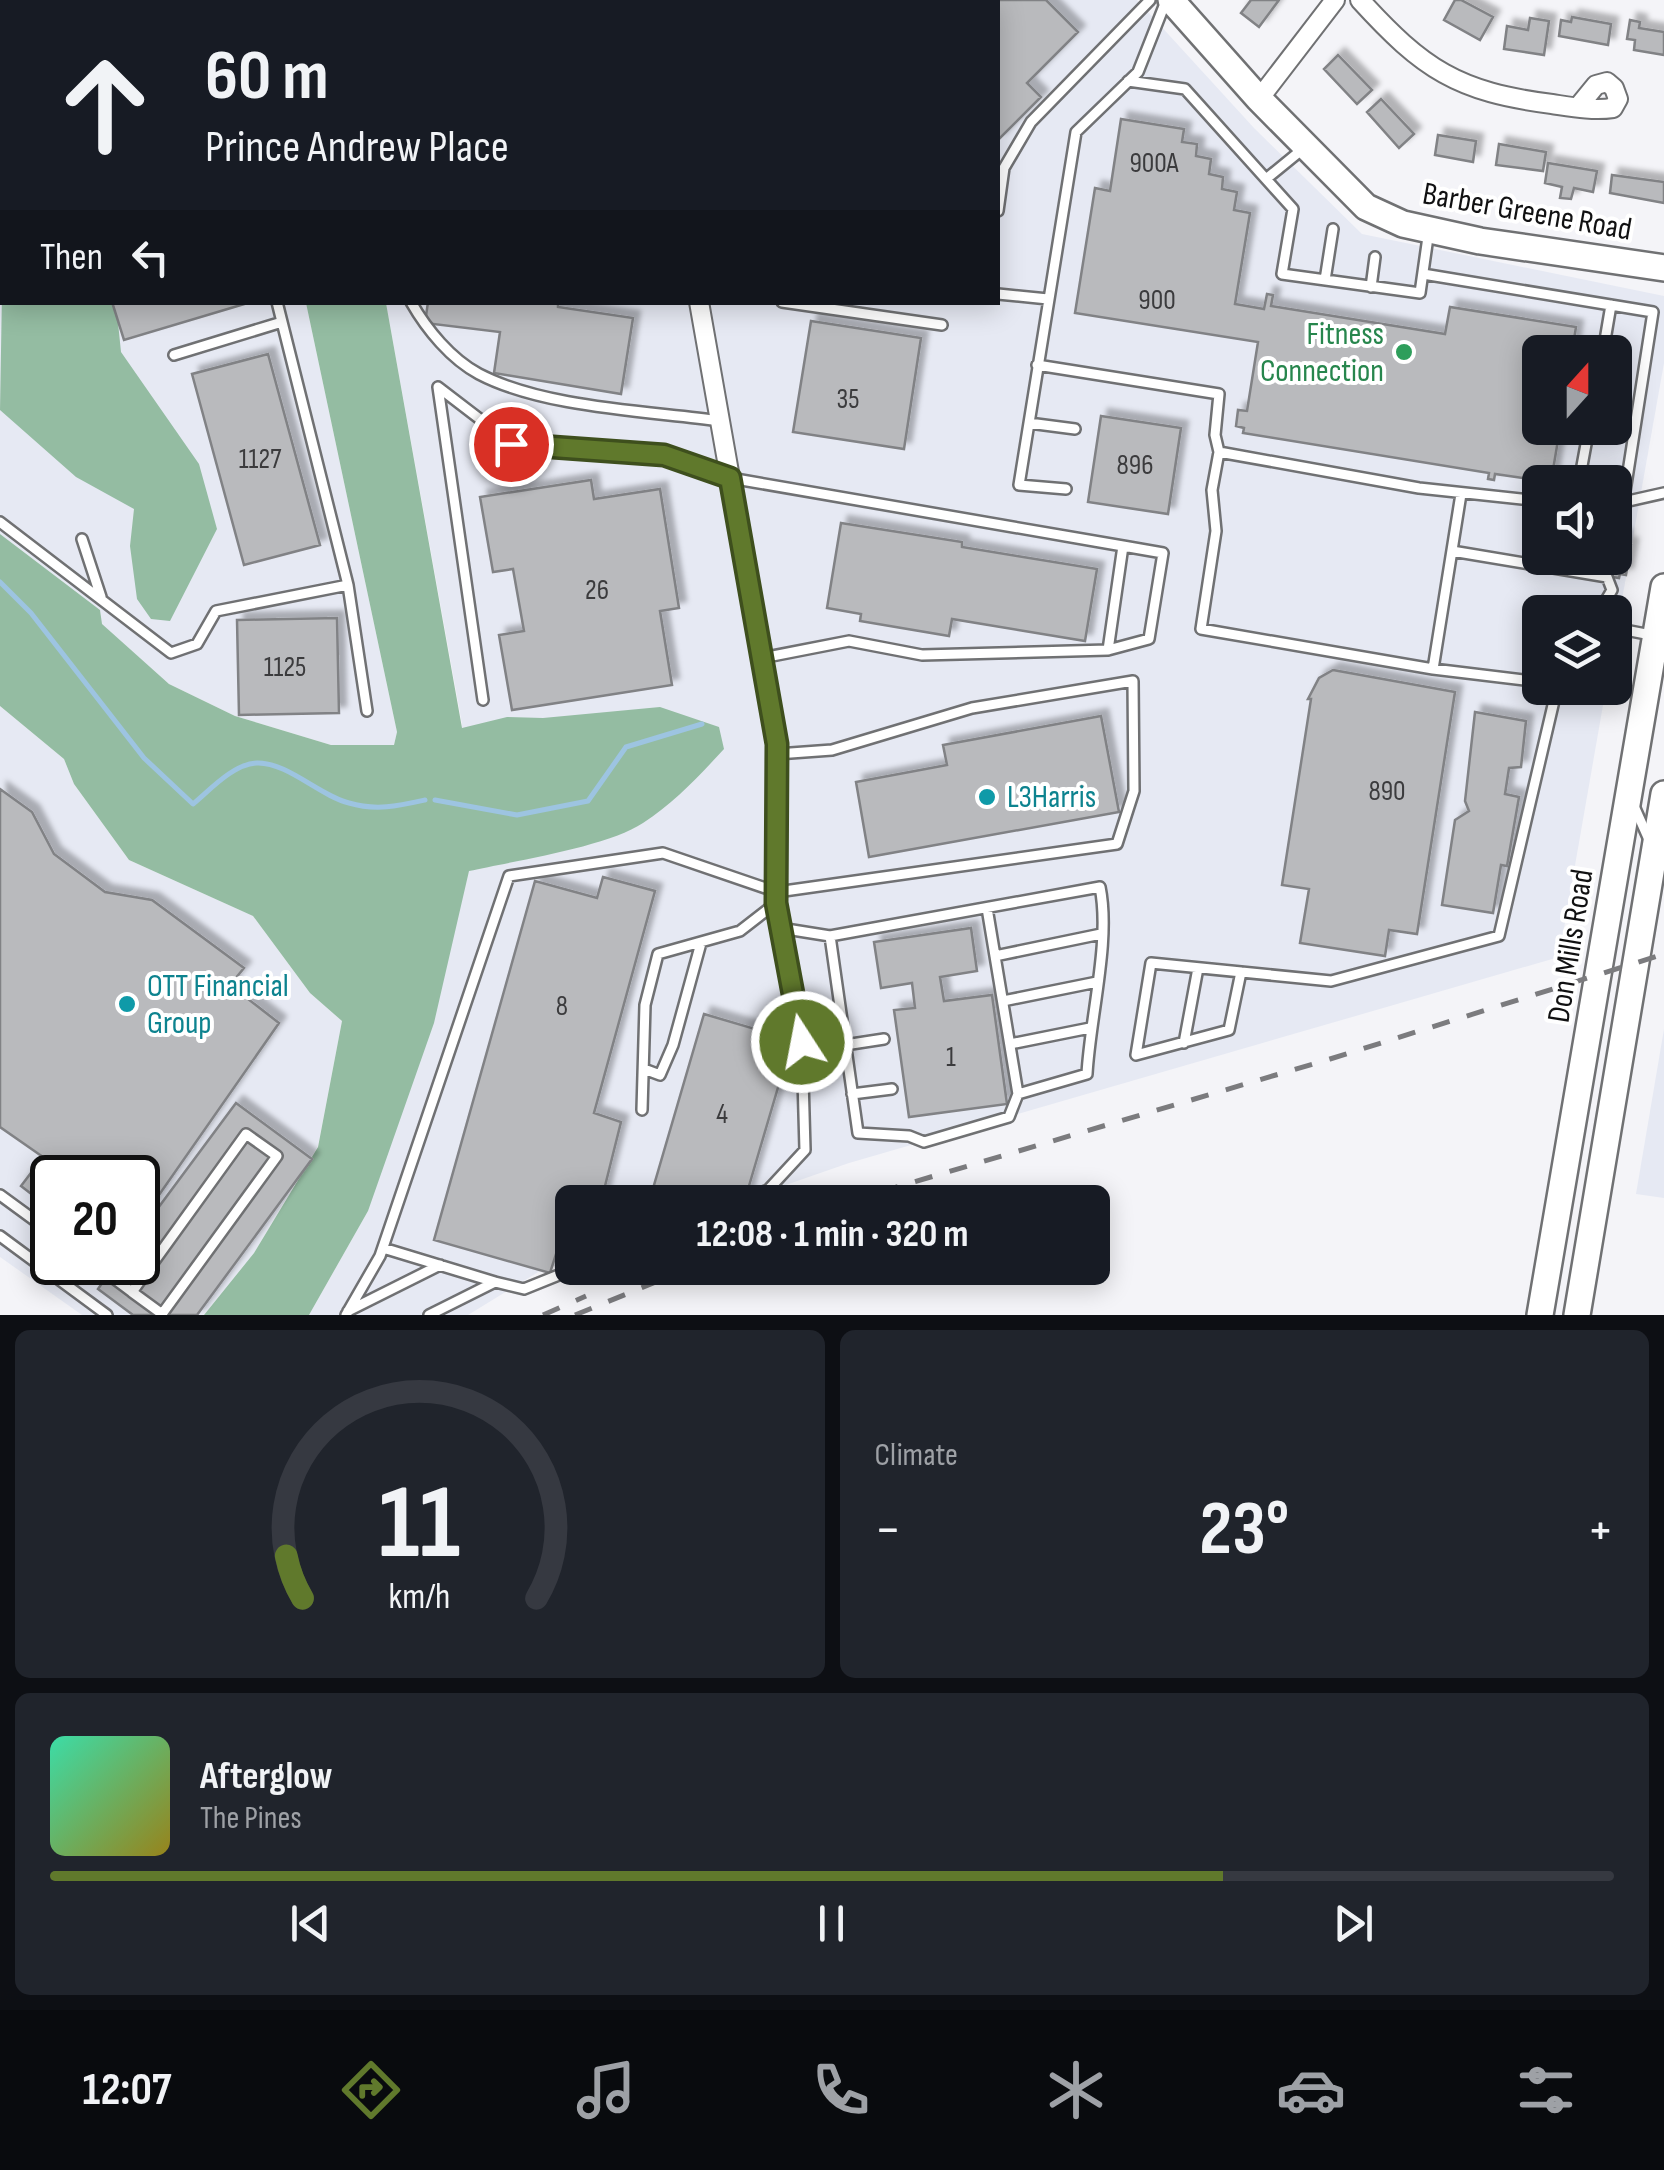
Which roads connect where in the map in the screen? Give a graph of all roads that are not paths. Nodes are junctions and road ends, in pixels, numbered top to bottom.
1 (1150, 0) edge
2 (1169, 0) edge
3 (1335, 0) edge
4 (1360, 0) edge
5 (1128, 81) junction
6 (1259, 99) junction
7 (1578, 107) dead end
8 (1306, 146) junction
9 (1001, 171) edge
10 (1266, 180) junction
11 (1430, 228) junction
12 (1333, 229) dead end
13 (1376, 257) dead end
14 (1664, 268) edge
15 (1423, 274) junction
16 (1325, 280) junction
17 (1371, 286) junction
18 (1000, 294) edge
19 (1048, 299) junction
20 (279, 305) edge
21 (413, 305) edge
22 (700, 305) edge
23 (802, 305) edge
24 (1612, 305) junction
25 (282, 322) junction
26 (942, 326) dead end
27 (1606, 335) edge
28 (174, 355) dead end
29 (1037, 366) junction
30 (720, 421) junction
31 (1028, 423) junction
32 (1074, 429) dead end
33 (1218, 452) junction
34 (1626, 465) edge
35 (730, 478) junction
36 (1066, 490) dead end
37 (1664, 493) edge
38 (1461, 494) junction
39 (1522, 499) edge
40 (1632, 501) edge
41 (0, 522) edge
42 (82, 539) dead end
43 (1123, 546) junction
44 (1452, 551) junction
45 (348, 586) junction
46 (1664, 587) edge
47 (1609, 595) edge
48 (102, 600) junction
49 (1632, 631) edge
50 (1659, 636) edge
51 (1108, 650) junction
52 (762, 658) junction
53 (1433, 669) junction
54 (1522, 680) edge
55 (483, 700) dead end
56 (1553, 705) edge
57 (366, 712) dead end
58 (777, 754) junction
59 (1629, 790) junction
60 (1664, 794) edge
61 (1659, 849) edge
62 (776, 898) junction
63 (987, 908) junction
64 (780, 928) junction
65 (1101, 934) junction
66 (830, 936) junction
67 (701, 942) junction
68 (995, 956) junction
69 (1198, 968) junction
70 (1241, 972) junction
71 (1097, 982) junction
72 (1002, 1001) junction
73 (1090, 1028) junction
74 (884, 1039) dead end
75 (1184, 1042) junction
76 (1010, 1044) junction
77 (846, 1045) junction
78 (644, 1069) junction
79 (892, 1089) dead end
80 (852, 1094) junction
81 (1018, 1094) junction
82 (642, 1110) dead end
83 (773, 1185) edge
84 (0, 1195) edge
85 (30, 1218) edge
86 (0, 1236) edge
87 (382, 1248) junction
88 (440, 1265) junction
89 (555, 1276) edge
90 (494, 1282) junction
91 (123, 1285) edge
92 (132, 1292) junction
93 (347, 1313) edge
94 (107, 1315) edge
95 (429, 1315) edge
96 (1540, 1315) edge
97 (1577, 1315) edge

1 - 9 lane
2 - 5 lane
2 - 6 main road, Barber Greene Road
3 - 6 street
4 - 7 street
5 - 10 lane
5 - 19 lane
6 - 8 main road, Barber Greene Road
8 - 10 lane
8 - 11 main road, Barber Greene Road
10 - 16 lane
11 - 14 main road, Barber Greene Road
11 - 15 lane
12 - 16 lane
13 - 17 lane
15 - 17 lane
15 - 24 lane
16 - 17 lane
18 - 19 lane
19 - 29 lane
20 - 25 lane
21 - 30 lane
22 - 30 street
23 - 26 lane
24 - 27 lane
24 - 34 lane
25 - 28 lane
25 - 45 lane
29 - 31 lane
29 - 33 lane
30 - 35 street
31 - 32 lane
31 - 36 lane
33 - 38 lane
33 - 53 lane
35 - 43 lane
35 - 52 street
35 - 55 lane
37 - 40 lane
38 - 39 lane
38 - 44 lane
41 - 48 lane
42 - 48 lane
43 - 51 lane
43 - 51 lane
44 - 47 lane
44 - 53 lane
45 - 48 lane
45 - 57 lane
46 - 50 main road, Don Mills Road
49 - 50 lane
50 - 59 main road, Don Mills Road
51 - 52 lane
52 - 58 street
53 - 54 lane
56 - 70 lane
58 - 62 street
58 - 62 lane
59 - 61 lane
59 - 96 main road, Don Mills Road
60 - 61 main road, Don Mills Road
61 - 97 main road, Don Mills Road
62 - 64 lane
62 - 67 lane
62 - 87 lane
63 - 65 lane
63 - 66 lane
63 - 68 lane
64 - 66 lane
64 - 83 lane
65 - 68 lane
65 - 71 lane
66 - 77 lane
67 - 78 lane
67 - 78 lane
68 - 72 lane
69 - 70 lane
69 - 75 lane
69 - 75 lane
70 - 75 lane
71 - 72 lane
71 - 73 lane
72 - 76 lane
73 - 76 lane
73 - 81 lane
74 - 77 lane
76 - 81 lane
77 - 80 lane
78 - 82 lane
79 - 80 lane
80 - 81 lane
84 - 85 lane
86 - 94 lane
87 - 88 lane
87 - 93 lane
88 - 90 lane
88 - 93 lane
89 - 90 lane
90 - 95 lane
91 - 92 lane
92 - 92 lane

